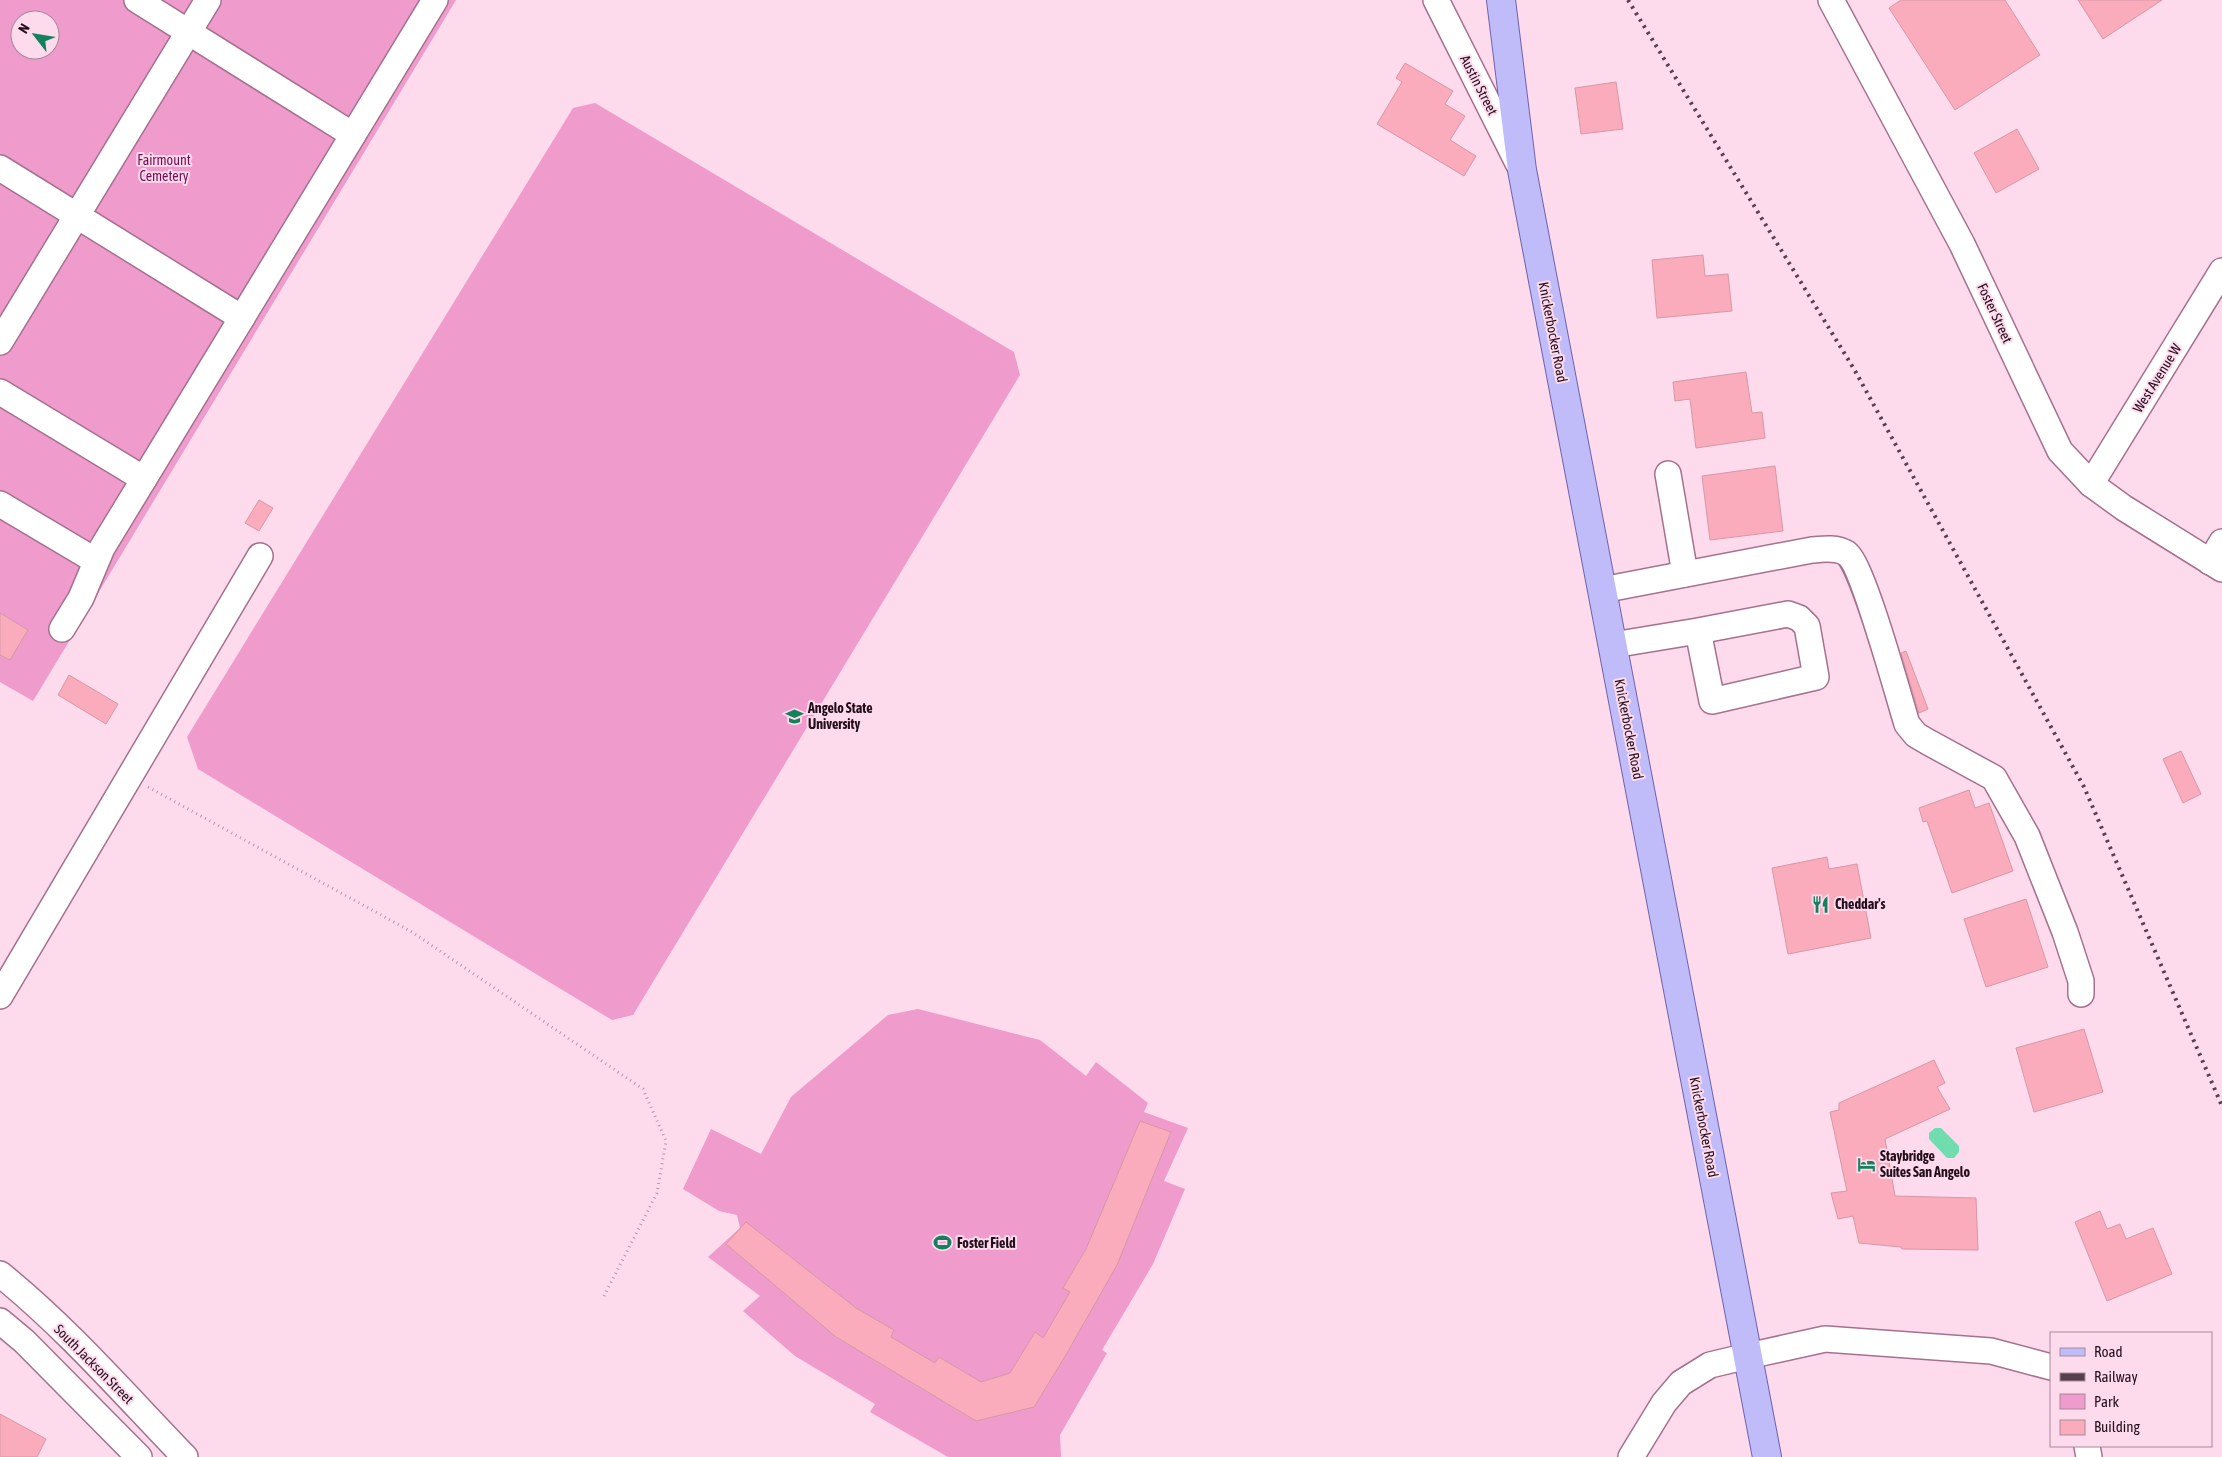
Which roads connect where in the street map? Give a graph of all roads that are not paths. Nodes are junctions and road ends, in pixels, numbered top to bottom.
1 (137, 0) edge
2 (208, 0) edge
3 (436, 0) edge
4 (1436, 0) edge
5 (1501, 0) edge
6 (1831, 0) edge
7 (188, 32) junction
8 (353, 135) junction
9 (0, 168) edge
10 (1522, 170) junction
11 (77, 216) junction
12 (2222, 272) edge
13 (242, 318) junction
14 (0, 342) edge
15 (0, 392) edge
16 (1668, 474) dead end
17 (144, 479) junction
18 (2091, 484) junction
19 (0, 504) edge
20 (260, 556) dead end
21 (2218, 557) edge
22 (96, 561) junction
23 (1685, 574) junction
24 (1602, 590) junction
25 (62, 629) dead end
26 (1698, 631) junction
27 (1612, 645) junction
28 (2081, 994) dead end
29 (0, 996) edge
30 (0, 1274) edge
31 (0, 1321) edge
32 (1748, 1356) junction
33 (2050, 1367) edge
34 (1633, 1456) edge
35 (139, 1457) edge
36 (185, 1457) edge
37 (1768, 1457) edge

1 - 7 street
2 - 7 street
3 - 8 street
4 - 10 street, Austin Street
5 - 10 main road, Knickerbocker Road
6 - 18 street, Foster Street
7 - 8 street
7 - 11 street
8 - 13 street
9 - 11 street
10 - 24 main road, Knickerbocker Road
11 - 13 street
11 - 14 street
12 - 18 street, West Avenue W
13 - 17 street
15 - 17 street
16 - 23 street
17 - 22 street
18 - 21 street, Foster Street
19 - 22 street
20 - 29 street
22 - 25 street
23 - 24 street
23 - 28 street
24 - 27 main road, Knickerbocker Road
26 - 26 street
26 - 27 street
27 - 32 main road, Knickerbocker Road
30 - 36 street, South Jackson Street
31 - 35 street
32 - 33 street
32 - 34 street
32 - 37 main road, Knickerbocker Road

